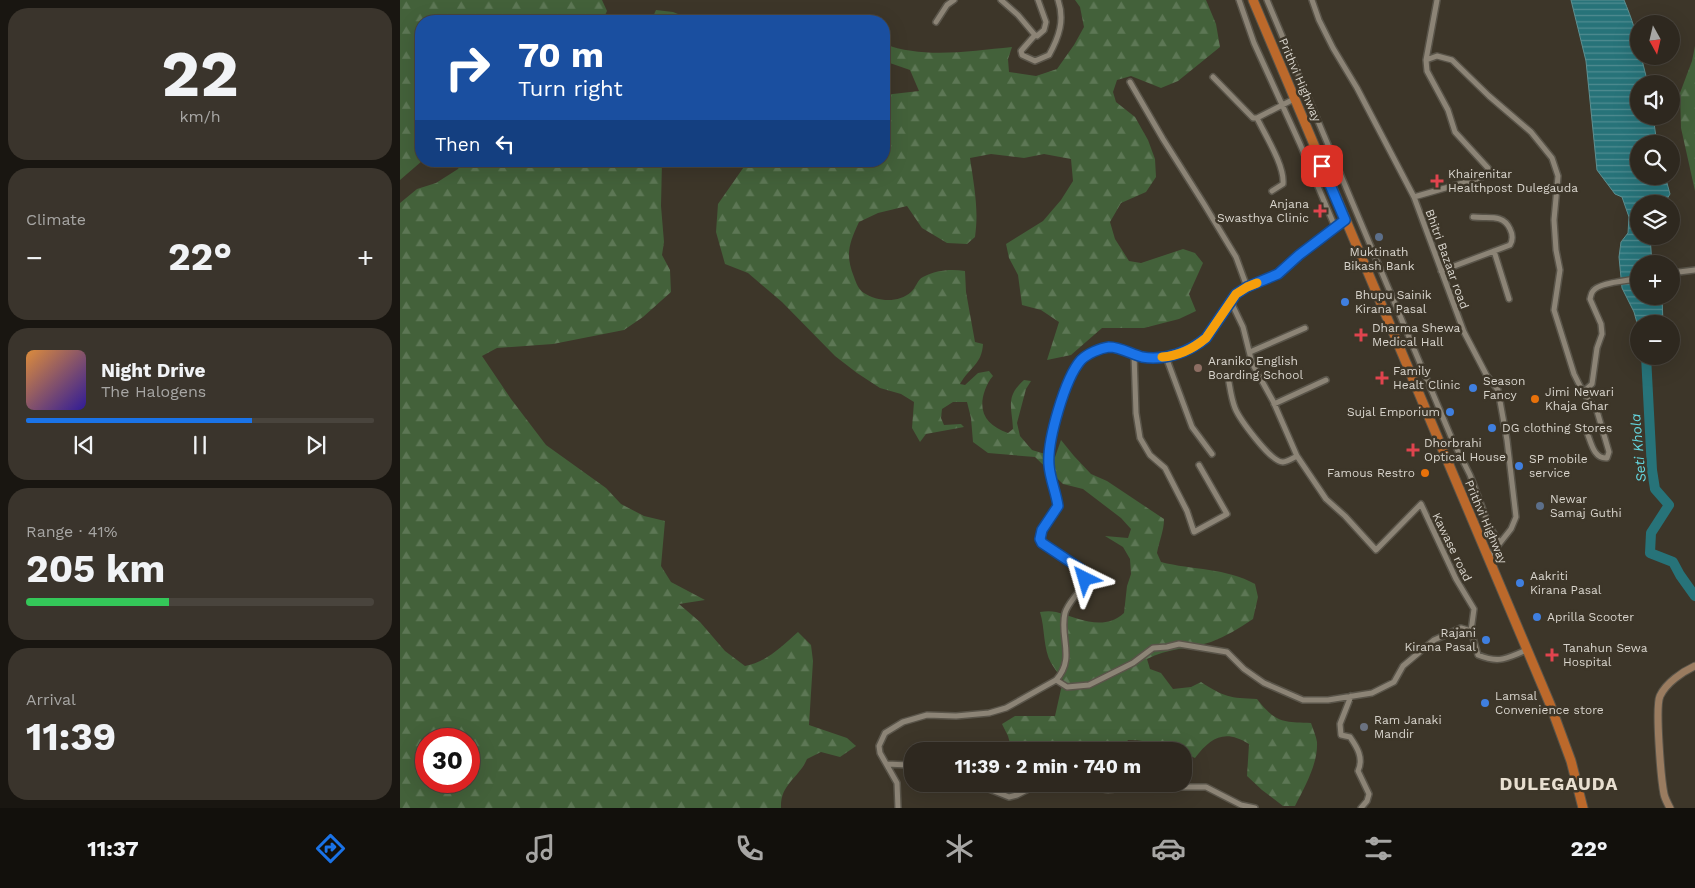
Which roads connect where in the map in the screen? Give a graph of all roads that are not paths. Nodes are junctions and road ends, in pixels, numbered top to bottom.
1 (954, 0) edge
2 (1001, 0) edge
3 (1038, 0) edge
4 (1058, 0) edge
5 (1238, 0) edge
6 (1252, 0) edge
7 (1267, 0) edge
8 (1312, 0) edge
9 (1437, 0) edge
10 (936, 22) dead end
11 (1035, 35) junction
12 (1426, 60) junction
13 (1213, 77) dead end
14 (1130, 82) dead end
15 (1294, 100) junction
16 (1282, 105) junction
17 (1257, 118) junction
18 (1272, 191) dead end
19 (1414, 197) junction
20 (1473, 217) dead end
21 (1345, 220) junction
22 (1334, 227) junction
23 (1494, 251) junction
24 (1695, 270) edge
25 (1441, 271) junction
26 (1680, 271) edge
27 (1630, 280) edge
28 (1247, 287) junction
29 (1509, 300) dead end
30 (1231, 302) junction
31 (1305, 328) dead end
32 (1250, 352) junction
33 (1134, 354) junction
34 (1166, 357) junction
35 (1228, 377) dead end
36 (1326, 380) dead end
37 (1583, 392) junction
38 (1274, 404) junction
39 (1586, 430) dead end
40 (1212, 454) dead end
41 (1297, 456) junction
42 (1199, 465) dead end
43 (1500, 543) junction
44 (1488, 558) junction
45 (1471, 631) junction
46 (1527, 650) junction
47 (1695, 666) edge
48 (1056, 680) junction
49 (1350, 696) junction
50 (887, 764) junction
51 (904, 765) edge
52 (1192, 787) edge
53 (996, 792) edge
54 (1023, 792) edge
55 (898, 808) edge
56 (1256, 808) edge
57 (1361, 808) edge
58 (1583, 808) edge
59 (1670, 808) edge

1 - 10 street
2 - 11 street
3 - 11 street
4 - 11 street
5 - 16 street
6 - 15 highway, Prithvi Highway
7 - 43 street
8 - 19 street, Bhitri Bazaar road
9 - 12 street
12 - 19 street
12 - 37 street
13 - 17 street
14 - 28 street
15 - 16 street
15 - 21 highway, Prithvi Highway
16 - 17 street
16 - 22 street
17 - 18 street
19 - 25 street, Bhitri Bazaar road
20 - 23 street
21 - 22 street
21 - 44 highway, Prithvi Highway
22 - 28 street
23 - 25 street
23 - 29 street
24 - 26 street
25 - 43 street, Bhitri Bazaar road
27 - 37 street
28 - 30 street
30 - 32 street
30 - 34 street
31 - 32 street
32 - 38 street
33 - 34 street
33 - 42 street
33 - 48 street
34 - 40 street
35 - 41 street
36 - 38 street
37 - 39 street
38 - 41 street
41 - 45 street, Kawase road
43 - 44 street, Bhitri Bazaar road
44 - 46 highway, Prithvi Highway
45 - 46 street, Kawase road
45 - 49 street
46 - 58 highway, Prithvi Highway
47 - 59 street
48 - 49 street
48 - 50 street
49 - 57 street
50 - 51 street
50 - 55 street
52 - 56 street
53 - 54 street

